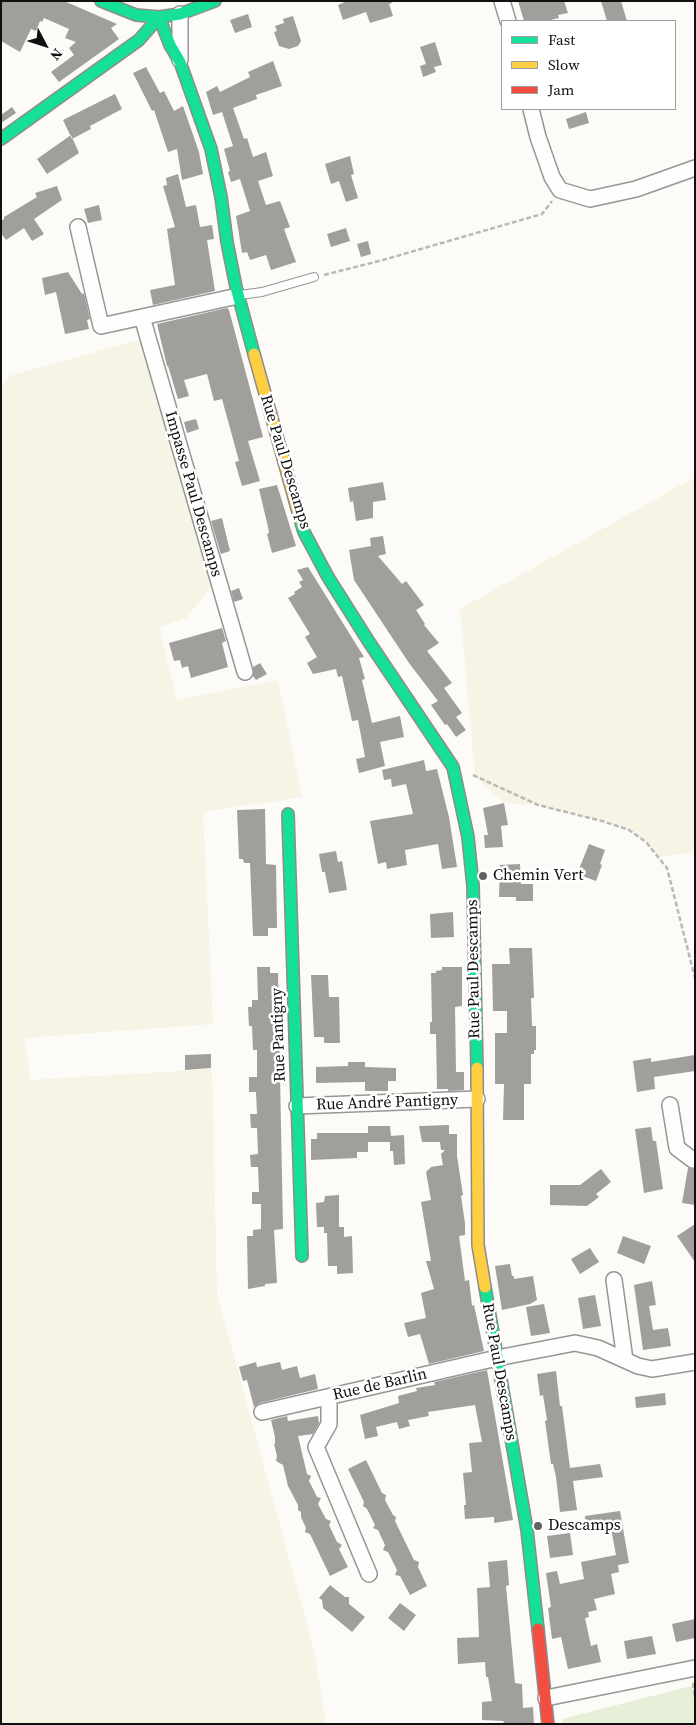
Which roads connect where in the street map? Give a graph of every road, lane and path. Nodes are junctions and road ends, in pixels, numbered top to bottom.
1 (101, 1) edge
2 (215, 1) edge
3 (502, 1) edge
4 (180, 14) junction
5 (159, 17) junction
6 (508, 20) edge
7 (180, 62) junction
8 (531, 110) edge
9 (1, 139) edge
10 (695, 168) edge
11 (560, 190) junction
12 (78, 228) dead end
13 (314, 278) joint
14 (238, 296) junction
15 (142, 316) junction
16 (245, 672) dead end
17 (453, 767) junction
18 (288, 814) dead end
19 (695, 978) edge
20 (477, 1099) junction
21 (670, 1105) dead end
22 (297, 1106) junction
23 (695, 1159) edge
24 (302, 1256) dead end
25 (614, 1280) dead end
26 (497, 1358) junction
27 (625, 1360) junction
28 (695, 1362) edge
29 (329, 1397) junction
30 (262, 1412) dead end
31 (369, 1574) dead end
32 (695, 1668) edge
33 (546, 1698) junction
34 (548, 1724) edge

1 - 5 street
2 - 4 street
3 - 6 street
4 - 5 street
4 - 7 street, Rue Paul Descamps
5 - 7 street, Rue Paul Descamps
5 - 9 street
7 - 14 street, Rue Paul Descamps
8 - 11 street
10 - 11 street
11 - 13 path
12 - 15 street
13 - 14 lane
14 - 15 street
14 - 17 street, Rue Paul Descamps
15 - 16 street, Impasse Paul Descamps
17 - 19 path
17 - 20 street, Rue Paul Descamps
18 - 22 street, Rue Pantigny
20 - 22 street, Rue André Pantigny
20 - 26 street, Rue Paul Descamps
21 - 23 street
22 - 24 street, Rue Pantigny
25 - 27 street
26 - 27 street, Rue de Barlin
26 - 29 street, Rue de Barlin
26 - 33 street, Rue Paul Descamps
27 - 28 street, Rue de Barlin
29 - 30 street, Rue de Barlin
29 - 31 street
32 - 33 street
33 - 34 street, Rue Paul Descamps

